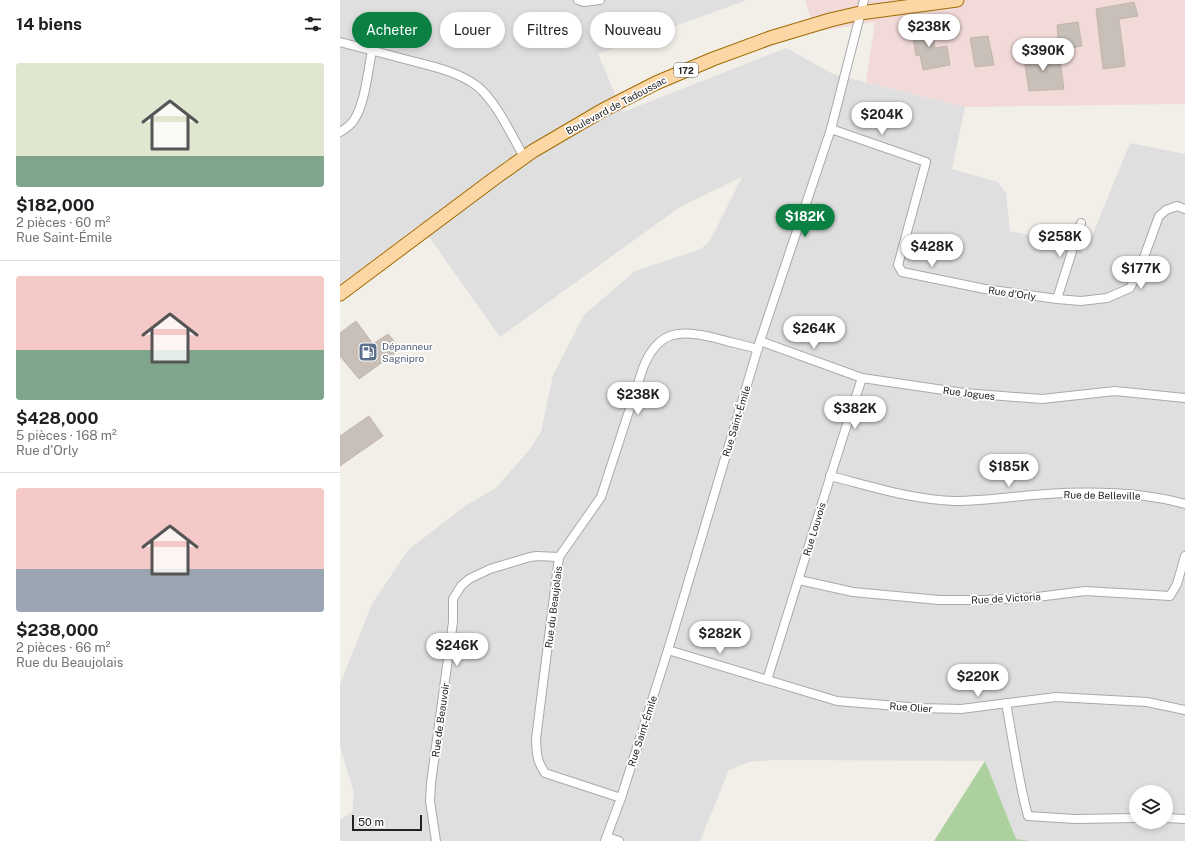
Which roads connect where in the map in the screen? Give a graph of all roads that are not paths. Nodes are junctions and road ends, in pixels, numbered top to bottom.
1 (578, 0) edge
2 (600, 0) edge
3 (864, 0) edge
4 (957, 0) edge
5 (860, 13) junction
6 (340, 42) edge
7 (372, 51) junction
8 (831, 129) junction
9 (340, 132) edge
10 (524, 157) junction
11 (1185, 209) edge
12 (1081, 223) dead end
13 (340, 294) edge
14 (1057, 299) junction
15 (759, 345) junction
16 (862, 378) junction
17 (1185, 398) edge
18 (830, 476) junction
19 (1185, 504) edge
20 (1185, 556) edge
21 (559, 557) junction
22 (799, 580) junction
23 (668, 650) junction
24 (767, 680) junction
25 (1006, 702) junction
26 (1185, 710) edge
27 (621, 798) junction
28 (1129, 818) edge
29 (1173, 818) edge
30 (1185, 819) edge
31 (606, 839) edge
32 (436, 841) edge
33 (619, 841) edge

1 - 2 street
3 - 5 street, Rue Saint-Émile
4 - 5 main road, Boulevard de Tadoussac / 172
5 - 8 street, Rue Saint-Émile
5 - 10 main road, Boulevard de Tadoussac / 172
6 - 7 street
7 - 9 street
7 - 10 street
8 - 14 street, Rue d'Orly
8 - 15 street, Rue Saint-Émile
10 - 13 main road, Boulevard de Tadoussac / 172
11 - 14 street, Rue d'Orly
12 - 14 street
15 - 16 street, Rue Jogues
15 - 21 street, Rue du Beaujolais
15 - 23 street, Rue Saint-Émile
16 - 17 street, Rue Jogues
16 - 18 street, Rue Louvois
18 - 19 street, Rue de Belleville
18 - 22 street, Rue Louvois
20 - 22 street, Rue de Victoria
21 - 27 street, Rue du Beaujolais
21 - 32 street, Rue de Beauvoir
22 - 24 street, Rue Louvois
23 - 24 street, Rue Olier
23 - 27 street, Rue Saint-Émile
24 - 25 street, Rue Olier
25 - 26 street, Rue Olier
25 - 28 street
27 - 31 street, Rue Saint-Émile
29 - 30 street
31 - 33 street

